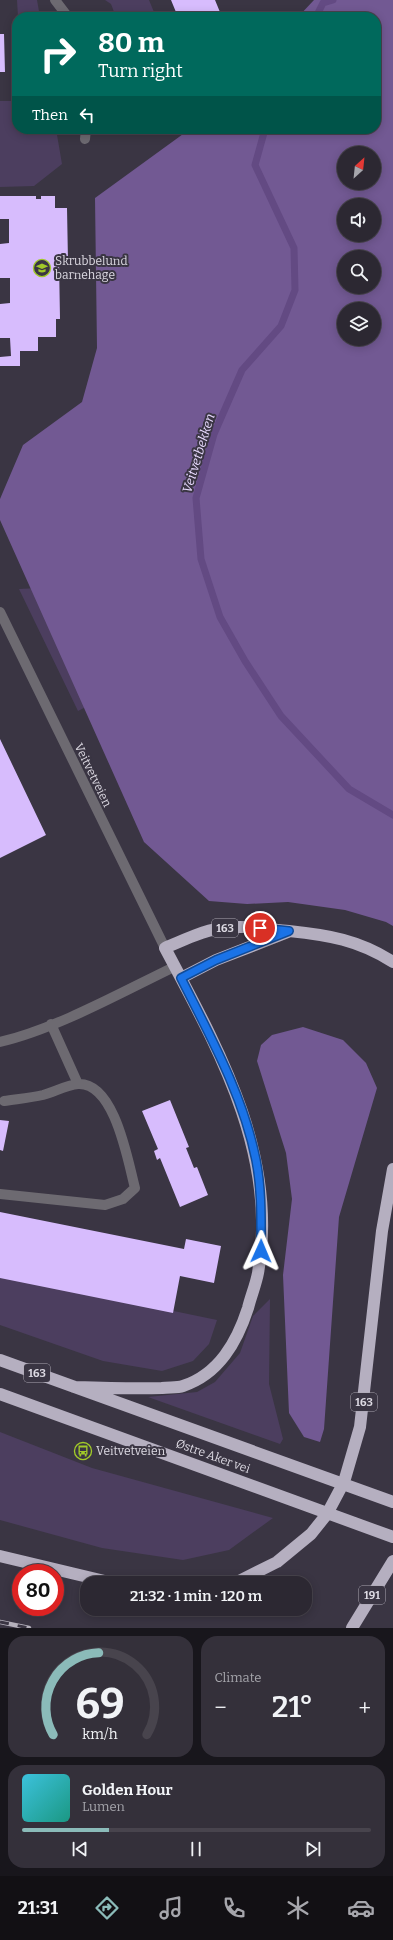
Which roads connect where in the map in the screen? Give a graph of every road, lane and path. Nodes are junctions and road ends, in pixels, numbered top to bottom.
1 (55, 0) edge
2 (64, 12) edge
3 (0, 612) edge
4 (289, 931) junction
5 (165, 948) junction
6 (393, 962) edge
7 (174, 966) junction
8 (181, 978) junction
9 (51, 1024) junction
10 (0, 1042) edge
11 (78, 1084) junction
12 (4, 1101) dead end
13 (393, 1169) edge
14 (0, 1194) edge
15 (0, 1360) edge
16 (74, 1387) junction
17 (0, 1394) edge
18 (393, 1502) edge
19 (393, 1537) edge
20 (0, 1556) edge
21 (393, 1561) edge
22 (84, 1576) edge
23 (249, 1576) edge
24 (352, 1628) edge

1 - 2 street
3 - 5 street, Veitvetveien
4 - 5 highway, 163
4 - 6 highway, 163
4 - 8 highway, 163
5 - 7 highway, 163
7 - 8 highway, 163
7 - 9 street
8 - 16 highway, 163
9 - 10 street
9 - 11 street
11 - 12 street
11 - 14 street
13 - 23 highway, 163
15 - 16 highway, Østre Aker vei / 163
16 - 18 highway, Østre Aker vei / 163
17 - 19 highway, Østre Aker vei
20 - 22 highway
21 - 24 highway, 191

